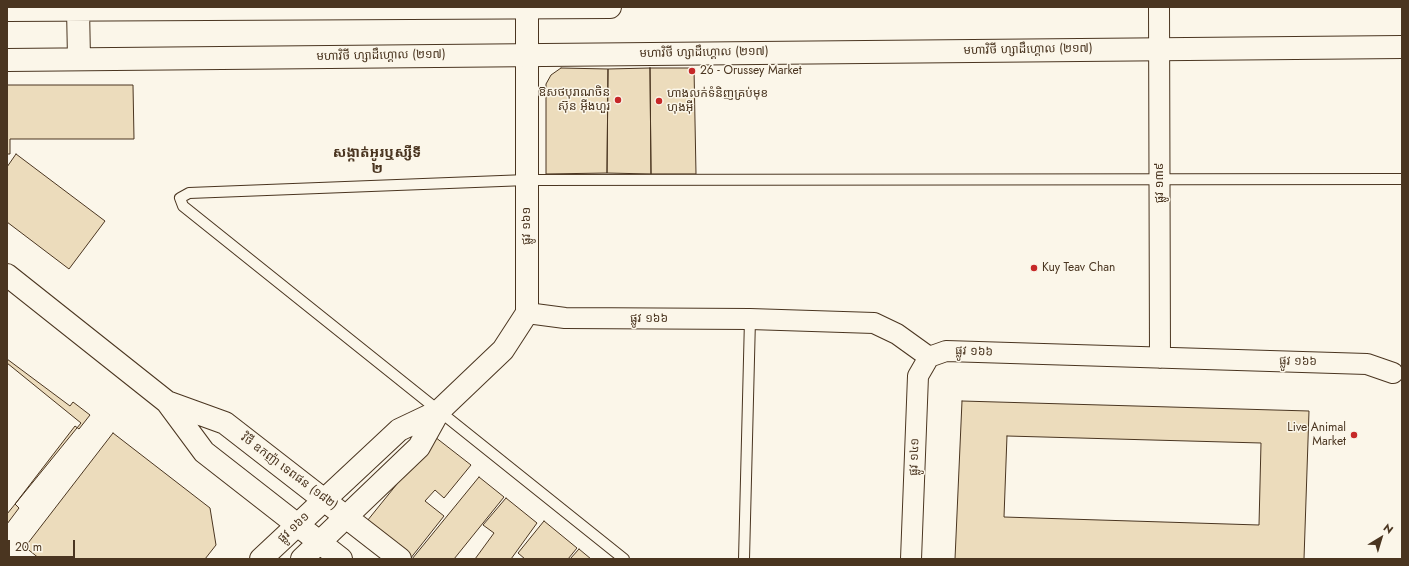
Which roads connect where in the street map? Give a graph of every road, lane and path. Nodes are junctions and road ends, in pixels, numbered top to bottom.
1 (527, 7) edge
2 (610, 7) edge
3 (1159, 7) edge
4 (78, 8) edge
5 (7, 10) edge
6 (1402, 47) edge
7 (1160, 48) junction
8 (527, 54) junction
9 (79, 59) junction
10 (7, 60) edge
11 (1160, 179) junction
12 (1402, 179) edge
13 (527, 180) junction
14 (7, 275) edge
15 (527, 313) junction
16 (750, 319) junction
17 (929, 358) junction
18 (1160, 358) junction
19 (1399, 373) edge
20 (168, 402) junction
21 (439, 411) junction
22 (325, 500) junction
23 (347, 517) junction
24 (297, 525) junction
25 (320, 542) junction
26 (261, 559) edge
27 (302, 559) edge
28 (341, 559) edge
29 (400, 559) edge
30 (624, 559) edge
31 (744, 559) edge
32 (911, 559) edge

1 - 2 main road
1 - 4 main road
1 - 8 main road, ផ្លូវ ១៦១
3 - 7 street, ផ្លូវ ១៣៩
4 - 5 main road
4 - 9 main road
6 - 7 main road, មហាវិថី ហ្សាដឹហ្គោល (២១៧)
7 - 8 main road, មហាវិថី ហ្សាដឹហ្គោល (២១៧)
7 - 11 street, ផ្លូវ ១៣៩
8 - 9 main road, មហាវិថី ហ្សាដឹហ្គោល (២១៧)
8 - 13 main road, ផ្លូវ ១៦១
9 - 10 main road, មហាវិថី ហ្សាដឹហ្គោល (២១៧)
11 - 12 lane
11 - 13 lane
11 - 18 street, ផ្លូវ ១៣៩
13 - 15 main road, ផ្លូវ ១៦១
13 - 21 lane
14 - 20 main road, វិថី ឧកញ៉ា ទេពផន (១៨២)
15 - 16 street, ផ្លូវ ១៦៦
15 - 21 main road, ផ្លូវ ១៦១
16 - 17 street, ផ្លូវ ១៦៦
16 - 31 lane
17 - 18 street, ផ្លូវ ១៦៦
17 - 32 street, ផ្លូវ ១៤១
18 - 19 street, ផ្លូវ ១៦៦
20 - 22 main road, វិថី ឧកញ៉ា ទេពផន (១៨២)
20 - 24 main road, វិថី ឧកញ៉ា ទេពផន (១៨២)
21 - 22 main road, ផ្លូវ ១៦១
21 - 23 main road, ផ្លូវ ១៦១
21 - 30 lane
22 - 23 main road, វិថី ឧកញ៉ា ទេពផន (១៨២)
22 - 24 main road, ផ្លូវ ១៦១
23 - 25 main road, ផ្លូវ ១៦១
23 - 29 main road, វិថី ឧកញ៉ា ទេពផន (១៨២)
24 - 25 main road, វិថី ឧកញ៉ា ទេពផន (១៨២)
24 - 26 main road, ផ្លូវ ១៦១
25 - 27 main road, ផ្លូវ ១៦១
25 - 28 main road, វិថី ឧកញ៉ា ទេពផន (១៨២)

